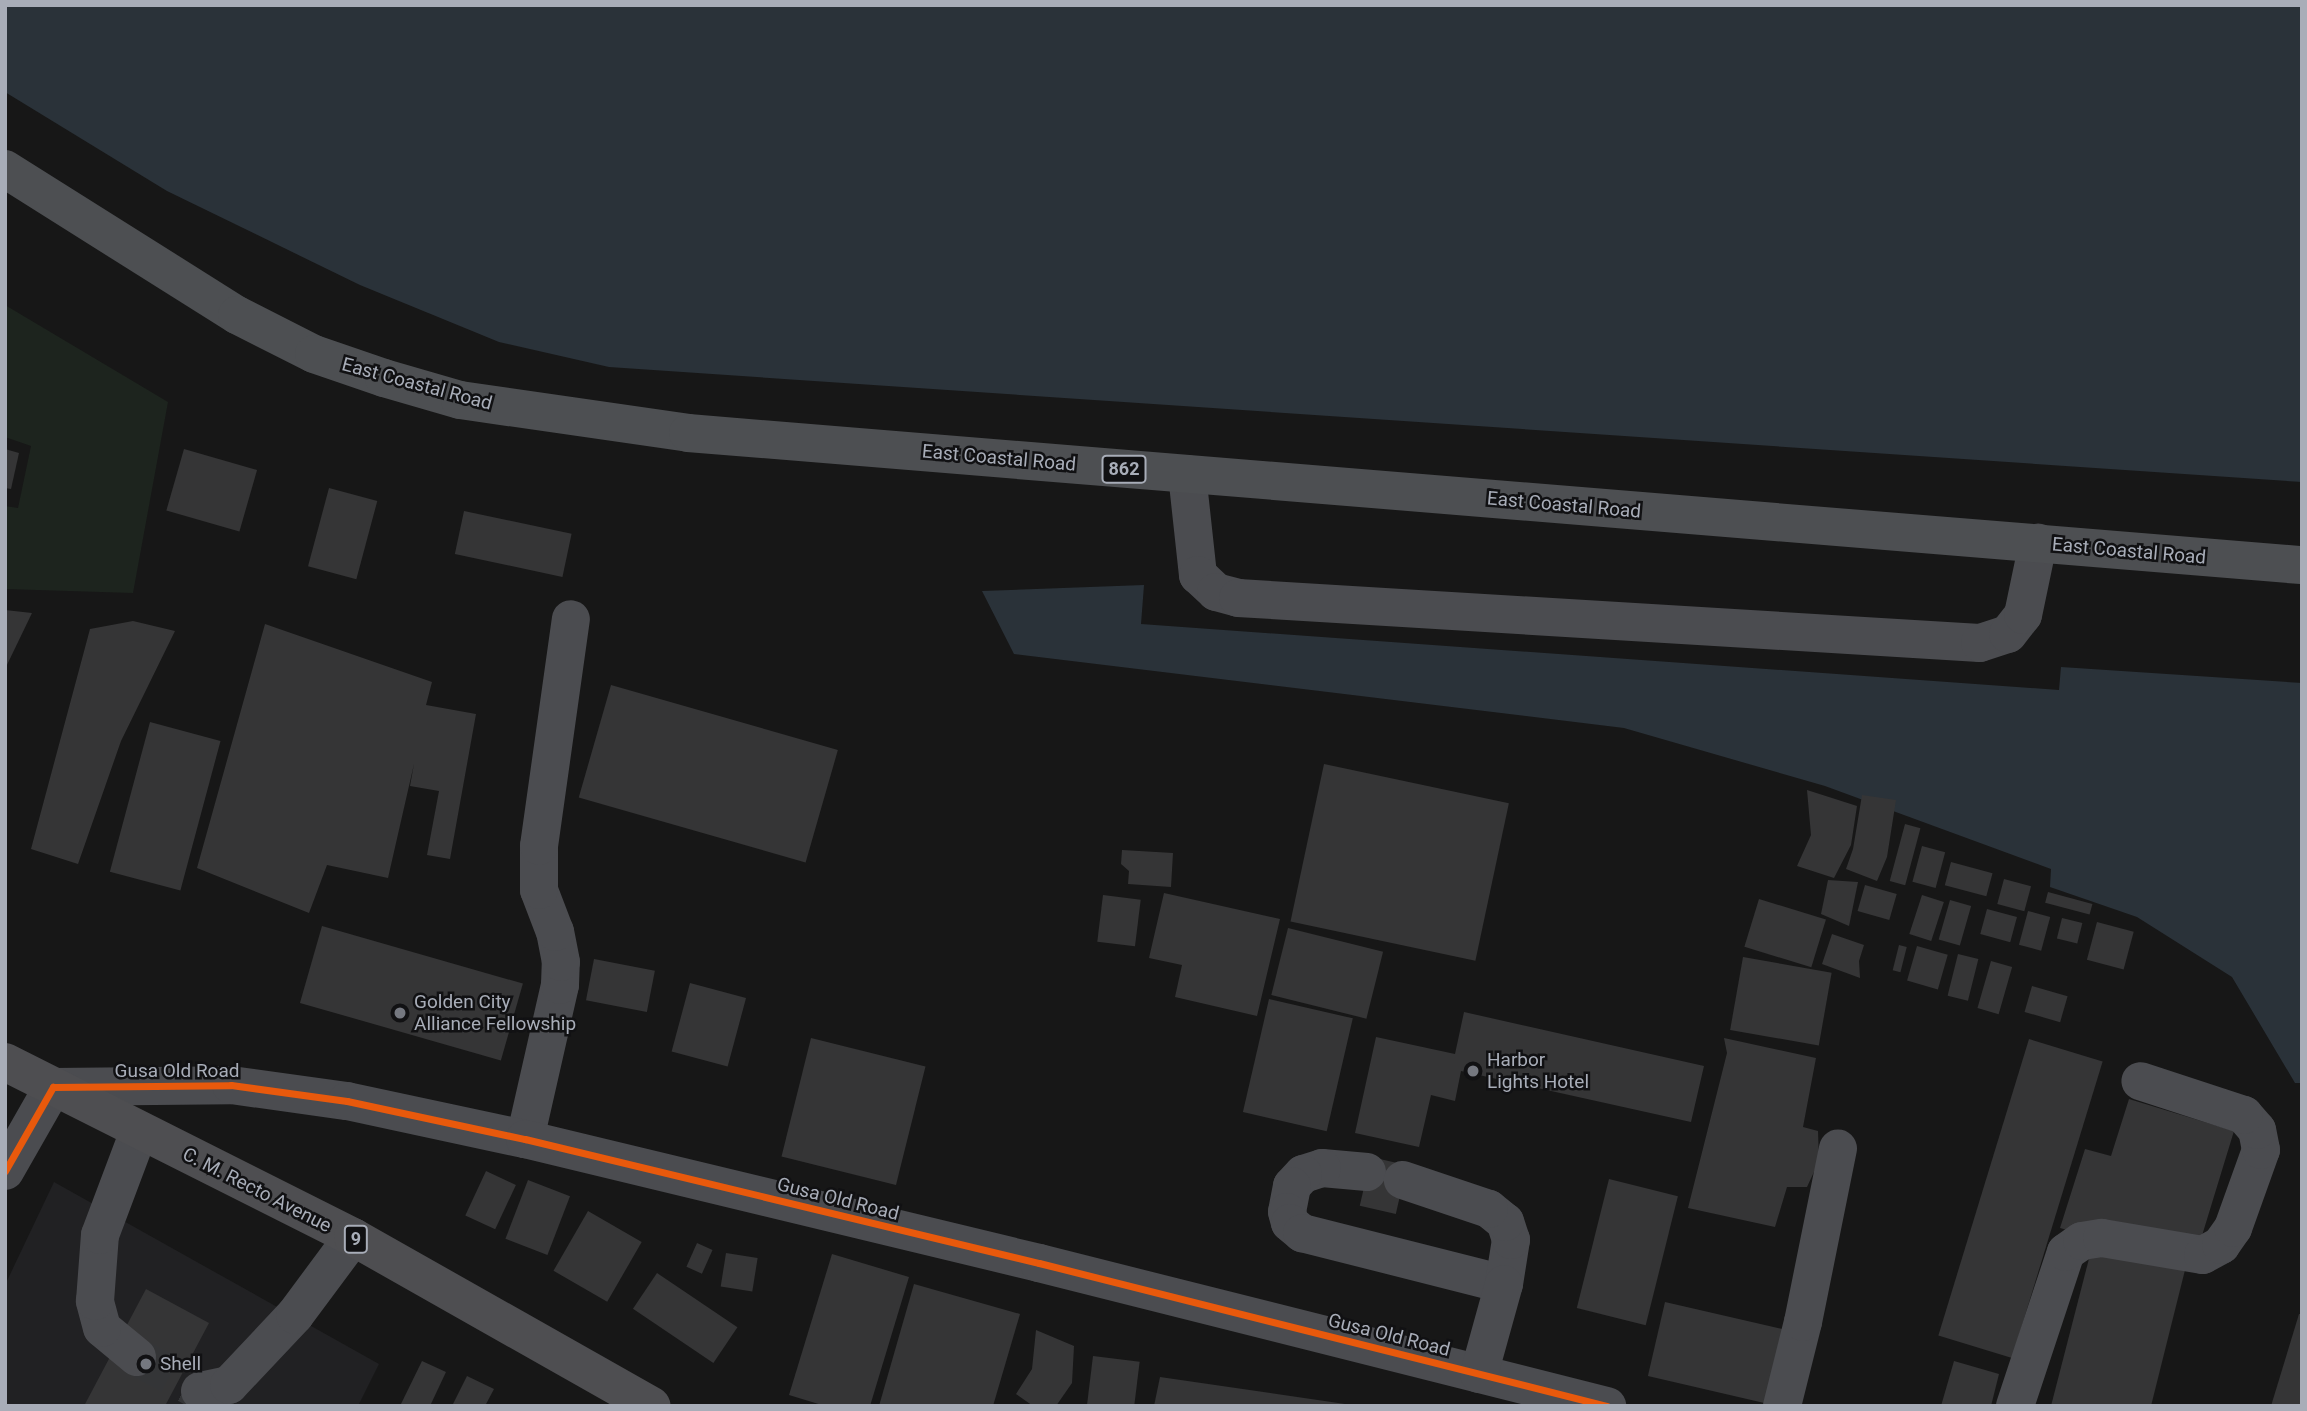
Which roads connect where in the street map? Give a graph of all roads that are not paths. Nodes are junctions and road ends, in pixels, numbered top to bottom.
1 (5, 169) edge
2 (1187, 474) junction
3 (2038, 543) junction
4 (2302, 565) edge
5 (571, 619) dead end
6 (5, 1062) edge
7 (2140, 1081) dead end
8 (53, 1087) junction
9 (139, 1131) junction
10 (525, 1139) junction
11 (1838, 1148) dead end
12 (5, 1171) edge
13 (353, 1237) junction
14 (1504, 1284) junction
15 (137, 1357) tunnel mouth
16 (1479, 1374) junction
17 (200, 1391) dead end
18 (652, 1406) edge
19 (1607, 1406) edge
20 (1782, 1406) edge
21 (2015, 1406) edge

1 - 2 main road, East Coastal Road / 862
2 - 3 main road, East Coastal Road / 862
2 - 3 street
3 - 4 main road, East Coastal Road / 862
5 - 10 street
6 - 8 highway, C. M. Recto Avenue / 9
7 - 21 street
8 - 9 highway, C. M. Recto Avenue / 9
8 - 10 street, Gusa Old Road
8 - 12 street
9 - 13 highway, C. M. Recto Avenue / 9
9 - 15 street
10 - 16 street, Gusa Old Road
11 - 20 street
13 - 17 street
13 - 18 highway, C. M. Recto Avenue / 9
14 - 14 street
14 - 16 street
16 - 19 street, Gusa Old Road

